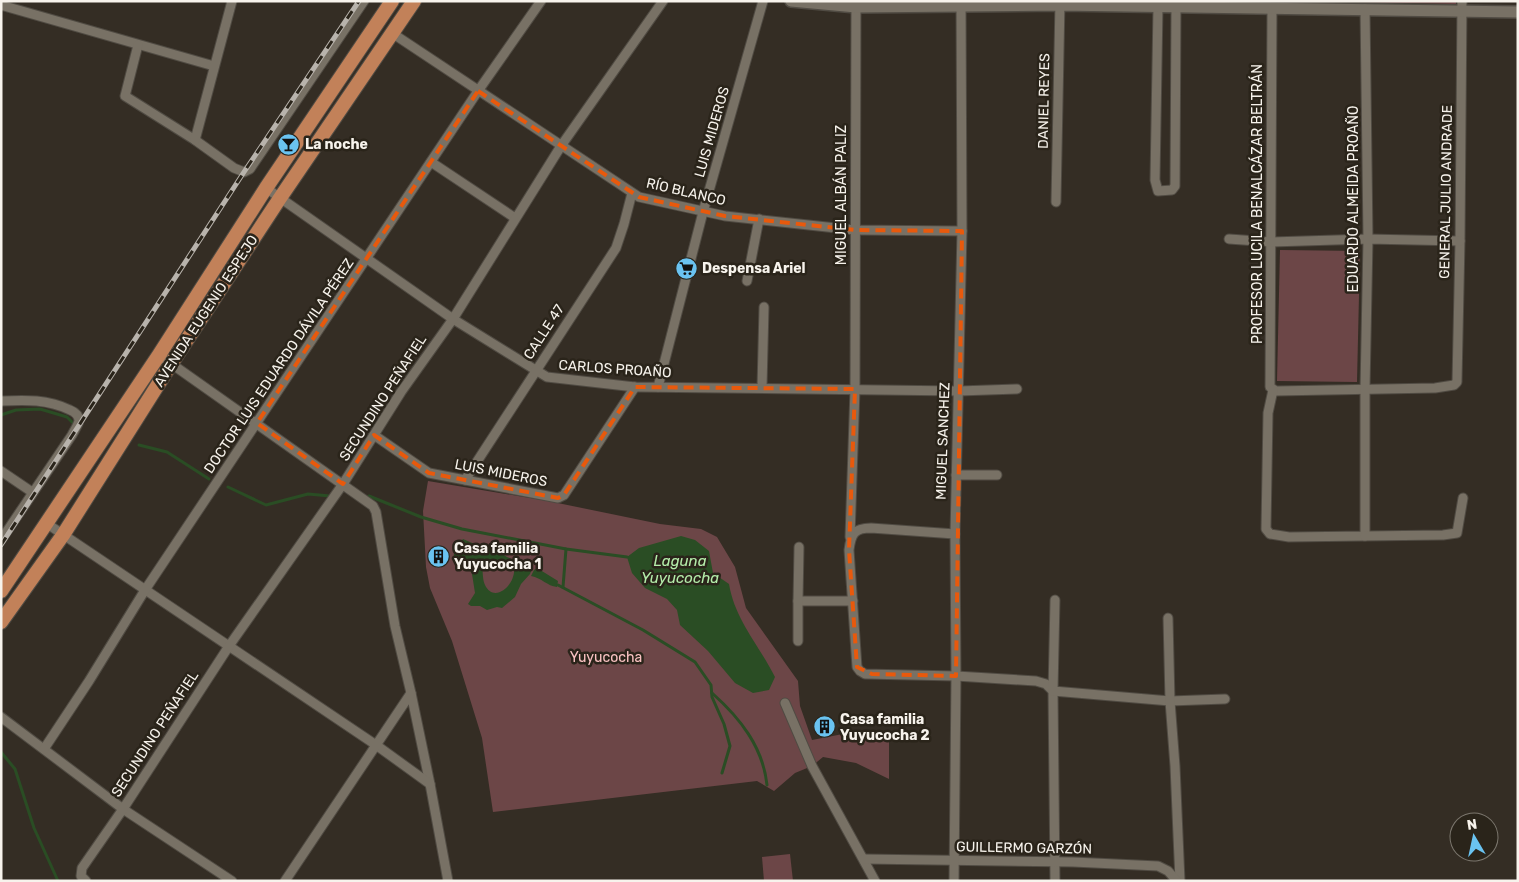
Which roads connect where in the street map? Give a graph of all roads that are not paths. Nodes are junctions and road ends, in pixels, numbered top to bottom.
1 (232, 1) edge
2 (364, 1) edge
3 (392, 1) edge
4 (414, 1) edge
5 (541, 1) edge
6 (663, 1) edge
7 (763, 1) edge
8 (791, 1) edge
9 (961, 3) edge
10 (1060, 3) edge
11 (856, 4) edge
12 (1158, 4) edge
13 (1176, 4) edge
14 (1, 5) edge
15 (1462, 6) edge
16 (1272, 8) junction
17 (1366, 9) junction
18 (1518, 12) edge
19 (392, 33) junction
20 (138, 45) junction
21 (214, 66) junction
22 (478, 91) junction
23 (195, 140) junction
24 (561, 146) junction
25 (431, 162) junction
26 (266, 188) junction
27 (632, 193) junction
28 (280, 198) junction
29 (1056, 202) dead end
30 (704, 212) junction
31 (515, 218) junction
32 (759, 220) junction
33 (855, 230) junction
34 (962, 231) junction
35 (1229, 239) dead end
36 (1368, 239) junction
37 (1460, 241) junction
38 (1271, 242) junction
39 (367, 258) junction
40 (747, 281) dead end
41 (764, 306) dead end
42 (453, 318) junction
43 (159, 355) junction
44 (171, 364) junction
45 (536, 370) junction
46 (635, 387) junction
47 (658, 387) junction
48 (762, 387) junction
49 (855, 389) junction
50 (1016, 389) dead end
51 (1365, 389) junction
52 (1277, 390) junction
53 (959, 391) junction
54 (1, 401) edge
55 (257, 423) junction
56 (374, 435) junction
57 (1, 471) edge
58 (956, 475) junction
59 (997, 475) dead end
60 (465, 480) junction
61 (343, 484) junction
62 (32, 492) junction
63 (1463, 498) dead end
64 (46, 524) junction
65 (955, 534) junction
66 (63, 535) junction
67 (1365, 536) junction
68 (850, 537) junction
69 (1, 540) edge
70 (800, 547) dead end
71 (4, 583) edge
72 (146, 590) junction
73 (1055, 600) dead end
74 (798, 601) junction
75 (853, 601) junction
76 (1168, 618) dead end
77 (1, 622) edge
78 (798, 641) dead end
79 (229, 646) junction
80 (956, 676) junction
81 (1053, 691) junction
82 (412, 693) junction
83 (1225, 699) dead end
84 (1170, 701) junction
85 (784, 703) dead end
86 (1, 717) edge
87 (376, 745) junction
88 (44, 749) junction
89 (430, 784) junction
90 (123, 809) junction
91 (864, 859) junction
92 (953, 860) junction
93 (1055, 862) junction
94 (86, 881) edge
95 (232, 881) edge
96 (285, 881) edge
97 (448, 881) edge
98 (875, 881) edge
99 (954, 881) edge
100 (1055, 881) edge
101 (1179, 881) edge

1 - 21 street
2 - 23 street
3 - 26 main road, AVENIDA EUGENIO ESPEJO
4 - 19 main road, AVENIDA EUGENIO ESPEJO
5 - 22 street, DOCTOR LUIS EDUARDO DÁVILA PÉREZ
6 - 24 street, SECUNDINO PEÑAFIEL
7 - 30 street, LUIS MIDEROS
8 - 11 street
9 - 10 street
9 - 11 street
9 - 34 street, MIGUEL SANCHEZ
10 - 12 street
10 - 29 street, DANIEL REYES
11 - 33 street, MIGUEL ALBÁN PALIZ
12 - 13 street
12 - 13 street
13 - 16 street
14 - 20 street
15 - 17 street
15 - 18 street
15 - 37 street, GENERAL JULIO ANDRADE
16 - 17 street
16 - 38 street, PROFESOR LUCILA BENALCÁZAR BELTRÁN
17 - 36 street, EDUARDO ALMEIDA PROAÑO
19 - 22 street, RÍO BLANCO
19 - 28 main road, AVENIDA EUGENIO ESPEJO
20 - 21 street
20 - 23 street
21 - 23 street
22 - 24 street, RÍO BLANCO
22 - 25 street, DOCTOR LUIS EDUARDO DÁVILA PÉREZ
24 - 27 street, RÍO BLANCO
24 - 31 street, SECUNDINO PEÑAFIEL
25 - 31 street
25 - 39 street, DOCTOR LUIS EDUARDO DÁVILA PÉREZ
26 - 28 street, CARLOS PROAÑO
26 - 43 main road, AVENIDA EUGENIO ESPEJO
27 - 30 street, RÍO BLANCO
27 - 45 street, CALLE 47
28 - 39 street, CARLOS PROAÑO
28 - 44 main road, AVENIDA EUGENIO ESPEJO
30 - 32 street, RÍO BLANCO
30 - 47 street, LUIS MIDEROS
31 - 42 street, SECUNDINO PEÑAFIEL
32 - 33 street, RÍO BLANCO
32 - 40 street
33 - 34 street, RÍO BLANCO
33 - 49 street, MIGUEL ALBÁN PALIZ
34 - 53 street, MIGUEL SANCHEZ
35 - 38 street
36 - 37 street
36 - 38 street
36 - 51 street, EDUARDO ALMEIDA PROAÑO
37 - 51 street, GENERAL JULIO ANDRADE
38 - 52 street, PROFESOR LUCILA BENALCÁZAR BELTRÁN
39 - 42 street, CARLOS PROAÑO
39 - 55 street, DOCTOR LUIS EDUARDO DÁVILA PÉREZ
41 - 48 street
42 - 45 street, CARLOS PROAÑO
42 - 56 street, SECUNDINO PEÑAFIEL
43 - 44 street
43 - 64 main road, AVENIDA EUGENIO ESPEJO
44 - 55 street
44 - 66 main road, AVENIDA EUGENIO ESPEJO
45 - 46 street, CARLOS PROAÑO
45 - 60 street, CALLE 47
46 - 47 street, CARLOS PROAÑO
46 - 60 street, LUIS MIDEROS
47 - 48 street, CARLOS PROAÑO
48 - 49 street, CARLOS PROAÑO
49 - 53 street, CARLOS PROAÑO
49 - 68 street, MIGUEL ALBÁN PALIZ
50 - 53 street, CARLOS PROAÑO
51 - 52 street
51 - 67 street, EDUARDO ALMEIDA PROAÑO
52 - 67 street, PROFESOR LUCILA BENALCÁZAR BELTRÁN
53 - 58 street, MIGUEL SANCHEZ
54 - 62 street
55 - 61 street
55 - 72 street, DOCTOR LUIS EDUARDO DÁVILA PÉREZ
56 - 60 street, LUIS MIDEROS
56 - 61 street, SECUNDINO PEÑAFIEL
57 - 62 street
58 - 59 street
58 - 65 street, MIGUEL SANCHEZ
61 - 79 street, SECUNDINO PEÑAFIEL
61 - 82 street
62 - 69 street
63 - 67 street
64 - 66 street
64 - 71 main road, AVENIDA EUGENIO ESPEJO
65 - 68 street
65 - 80 street, MIGUEL SANCHEZ
66 - 72 street
66 - 77 main road, AVENIDA EUGENIO ESPEJO
68 - 75 street, MIGUEL ALBÁN PALIZ
70 - 74 street
72 - 79 street
72 - 88 street, DOCTOR LUIS EDUARDO DÁVILA PÉREZ
73 - 81 street
74 - 75 street
74 - 78 street
75 - 80 street, MIGUEL ALBÁN PALIZ
76 - 84 street
79 - 87 street
79 - 90 street, SECUNDINO PEÑAFIEL
80 - 81 street
80 - 92 street, MIGUEL SANCHEZ
81 - 84 street
81 - 93 street
82 - 87 street
82 - 89 street
83 - 84 street
84 - 101 street
85 - 91 street
86 - 88 street
87 - 89 street
87 - 96 street
88 - 90 street
89 - 97 street
90 - 94 street, SECUNDINO PEÑAFIEL
90 - 95 street
91 - 92 street, GUILLERMO GARZÓN
91 - 98 street
92 - 93 street, GUILLERMO GARZÓN
92 - 99 street, MIGUEL SANCHEZ
93 - 100 street
93 - 101 street, GUILLERMO GARZÓN

